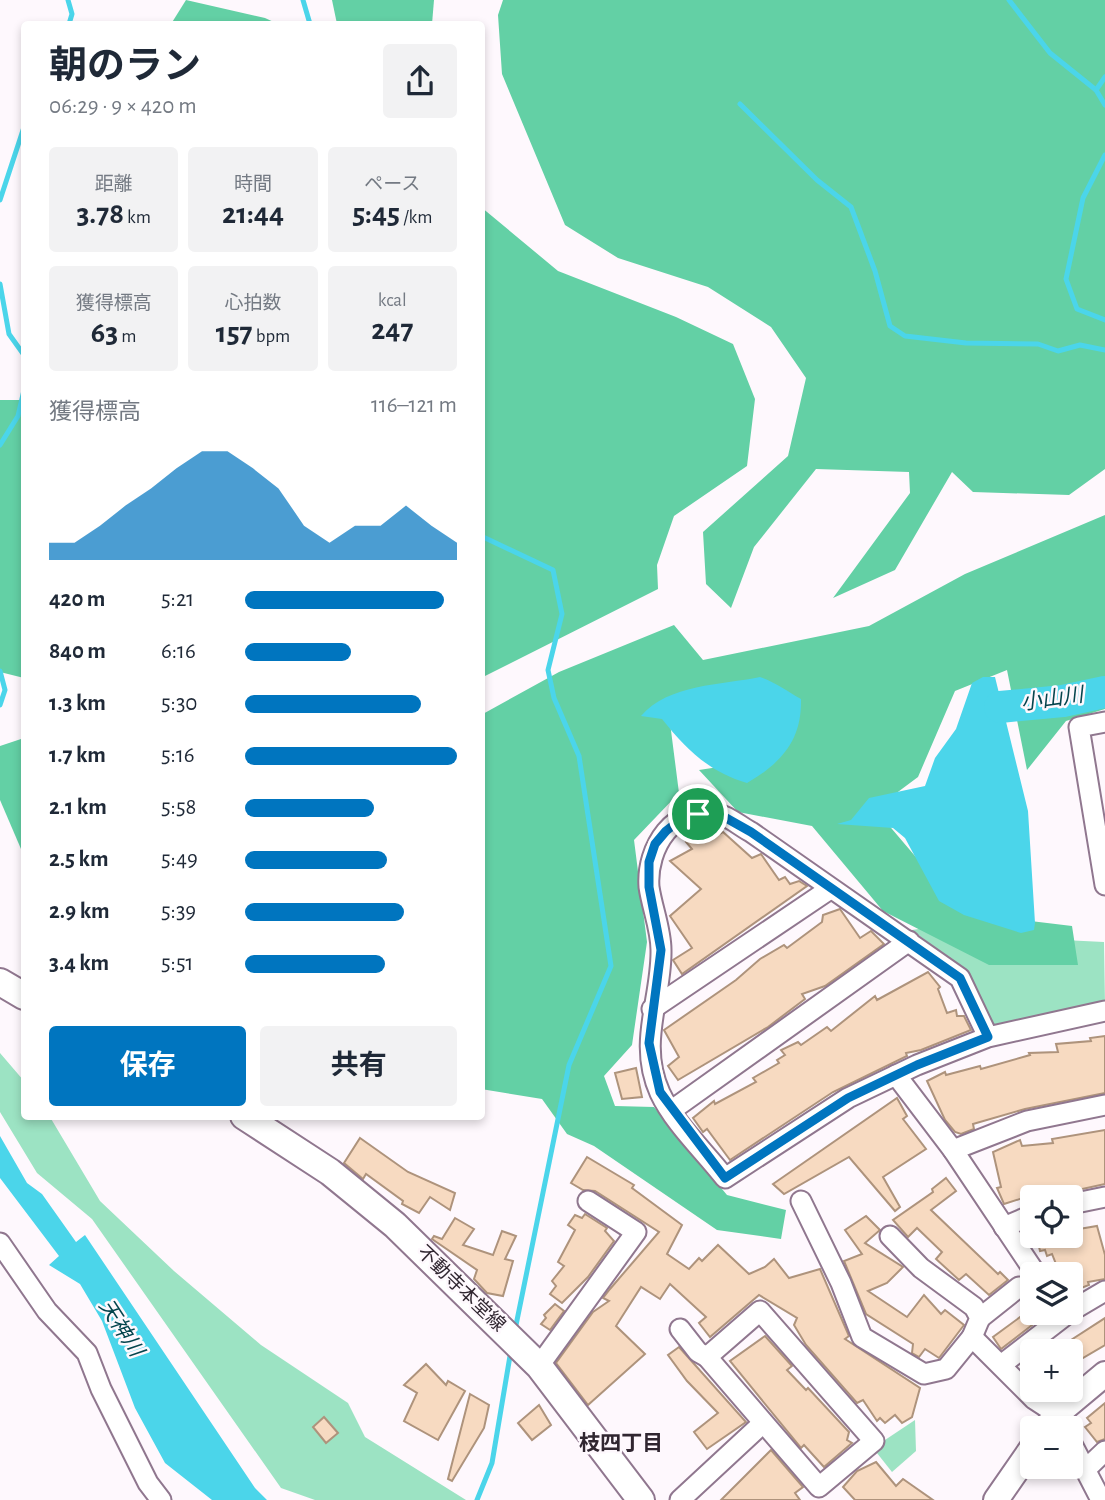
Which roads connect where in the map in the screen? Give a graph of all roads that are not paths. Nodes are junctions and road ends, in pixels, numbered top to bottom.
1 (1105, 722) edge
2 (1105, 885) edge
3 (830, 889) junction
4 (909, 941) junction
5 (0, 982) edge
6 (21, 994) edge
7 (652, 1009) junction
8 (1105, 1011) edge
9 (988, 1037) junction
10 (896, 1074) junction
11 (1105, 1105) edge
12 (672, 1110) junction
13 (250, 1120) edge
14 (953, 1150) junction
15 (1105, 1197) edge
16 (588, 1201) dead end
17 (801, 1201) dead end
18 (1083, 1202) edge
19 (1020, 1220) edge
20 (1004, 1227) junction
21 (890, 1236) dead end
22 (0, 1243) edge
23 (1028, 1262) edge
24 (1019, 1287) dead end
25 (1105, 1291) edge
26 (1083, 1304) edge
27 (980, 1318) junction
28 (1053, 1325) edge
29 (680, 1329) dead end
30 (972, 1337) junction
31 (707, 1357) junction
32 (539, 1366) junction
33 (1001, 1366) junction
34 (1105, 1374) edge
35 (1050, 1416) edge
36 (1063, 1416) edge
37 (762, 1424) junction
38 (1105, 1451) edge
39 (1020, 1465) edge
40 (1083, 1466) edge
41 (1085, 1470) junction
42 (161, 1500) edge
43 (641, 1500) edge
44 (680, 1500) edge
45 (996, 1500) edge
46 (1101, 1500) edge

1 - 2 street
3 - 4 street
3 - 7 street
3 - 7 street
4 - 9 street
4 - 12 street
5 - 6 main road
7 - 12 street
8 - 9 street
9 - 10 street
10 - 12 street
10 - 14 street
11 - 14 street
13 - 32 main road, 不動寺本堂線
14 - 20 street
15 - 18 street
16 - 32 street
17 - 30 street
19 - 20 street
20 - 23 street
21 - 27 street
22 - 42 street
24 - 27 street
25 - 26 street
27 - 30 street
28 - 33 street
29 - 31 street
30 - 33 street
31 - 37 street
31 - 37 street
32 - 43 main road, 不動寺本堂線
33 - 35 street
34 - 36 street
37 - 44 street
38 - 41 street
39 - 45 street
40 - 41 street
41 - 46 street

